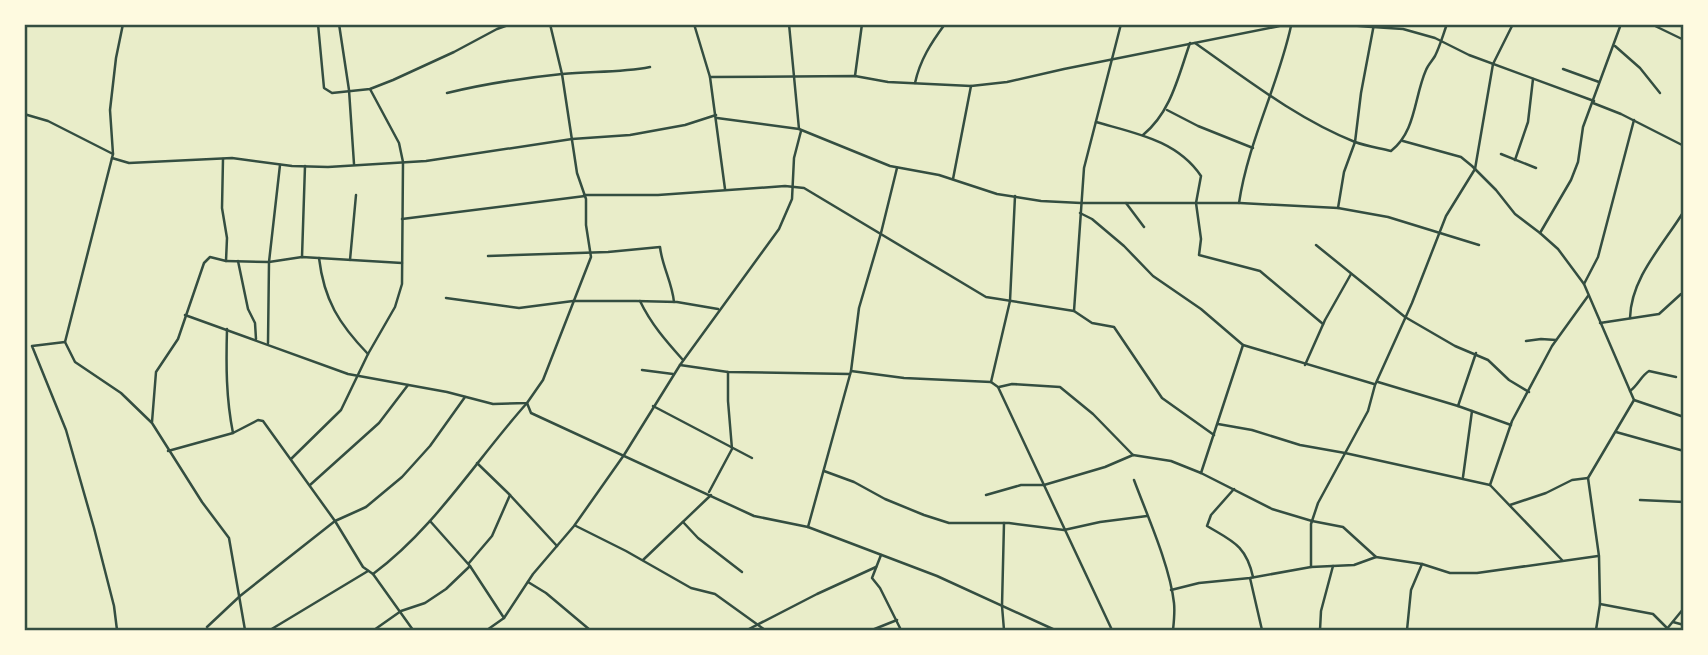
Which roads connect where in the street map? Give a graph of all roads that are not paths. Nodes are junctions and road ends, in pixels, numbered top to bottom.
1 (123, 24) edge
2 (318, 24) edge
3 (339, 24) edge
4 (511, 24) edge
5 (550, 24) edge
6 (694, 24) edge
7 (789, 24) edge
8 (862, 24) edge
9 (945, 24) edge
10 (1121, 24) edge
11 (1447, 24) edge
12 (1513, 24) edge
13 (1621, 24) edge
14 (1651, 24) edge
15 (1270, 26) edge
16 (1291, 26) edge
17 (1373, 26) edge
18 (1684, 40) edge
19 (1441, 41) junction
20 (1192, 43) junction
21 (1615, 46) junction
22 (1112, 60) junction
23 (1493, 64) junction
24 (650, 67) dead end
25 (1563, 69) dead end
26 (562, 74) junction
27 (855, 76) junction
28 (710, 77) junction
29 (793, 77) junction
30 (1532, 79) junction
31 (1600, 82) junction
32 (915, 84) junction
33 (971, 86) junction
34 (370, 89) junction
35 (349, 90) junction
36 (447, 93) dead end
37 (1660, 93) dead end
38 (1271, 96) junction
39 (1593, 102) junction
40 (1166, 109) junction
41 (24, 114) edge
42 (716, 116) junction
43 (1634, 120) junction
44 (1096, 122) junction
45 (800, 130) junction
46 (1142, 135) junction
47 (572, 139) junction
48 (1403, 141) junction
49 (1355, 142) junction
50 (1684, 146) edge
51 (1253, 148) junction
52 (1501, 154) dead end
53 (112, 156) junction
54 (223, 159) junction
55 (1515, 160) junction
56 (403, 162) junction
57 (354, 164) junction
58 (280, 165) junction
59 (305, 166) junction
60 (897, 168) junction
61 (1536, 168) dead end
62 (1475, 169) junction
63 (953, 180) junction
64 (793, 187) junction
65 (725, 189) junction
66 (356, 195) dead end
67 (584, 196) junction
68 (1015, 197) junction
69 (1081, 203) junction
70 (1126, 203) junction
71 (1196, 203) junction
72 (1239, 203) junction
73 (1338, 208) junction
74 (1684, 211) edge
75 (1080, 213) junction
76 (401, 219) junction
77 (1144, 227) dead end
78 (1439, 232) junction
79 (881, 233) junction
80 (1540, 233) junction
81 (1479, 244) dead end
82 (1316, 245) dead end
83 (590, 252) junction
84 (488, 256) dead end
85 (302, 257) junction
86 (319, 258) junction
87 (350, 260) junction
88 (226, 261) junction
89 (239, 261) junction
90 (268, 262) junction
91 (402, 262) junction
92 (1352, 273) junction
93 (1584, 284) junction
94 (1681, 294) dead end
95 (1589, 295) junction
96 (446, 298) dead end
97 (573, 301) junction
98 (640, 301) junction
99 (1010, 301) junction
100 (674, 302) junction
101 (719, 309) junction
102 (1074, 311) junction
103 (185, 315) junction
104 (1405, 317) junction
105 (1630, 317) junction
106 (1600, 323) junction
107 (1323, 324) junction
108 (227, 329) junction
109 (256, 339) junction
110 (1556, 340) junction
111 (1525, 341) dead end
112 (65, 342) junction
113 (268, 343) junction
114 (1243, 345) junction
115 (1476, 353) junction
116 (368, 354) junction
117 (683, 360) junction
118 (680, 365) junction
119 (1305, 365) junction
120 (642, 369) dead end
121 (729, 372) junction
122 (851, 372) junction
123 (673, 374) junction
124 (358, 376) junction
125 (1676, 377) dead end
126 (991, 383) junction
127 (1376, 383) junction
128 (408, 385) junction
129 (998, 387) junction
130 (1630, 391) junction
131 (1529, 392) junction
132 (465, 397) junction
133 (1634, 400) junction
134 (527, 403) junction
135 (653, 406) junction
136 (1458, 406) junction
137 (1472, 411) junction
138 (1684, 417) edge
139 (152, 423) junction
140 (1218, 424) junction
141 (1511, 425) junction
142 (1615, 432) junction
143 (233, 433) junction
144 (1214, 435) junction
145 (732, 449) junction
146 (168, 451) junction
147 (1684, 451) edge
148 (1345, 453) junction
149 (624, 455) junction
150 (1133, 455) junction
151 (752, 458) dead end
152 (291, 459) junction
153 (477, 463) junction
154 (824, 471) junction
155 (1200, 473) junction
156 (1463, 477) junction
157 (1588, 478) junction
158 (1134, 481) dead end
159 (310, 485) junction
160 (1045, 485) junction
161 (1490, 485) junction
162 (1234, 489) junction
163 (710, 494) junction
164 (510, 495) junction
165 (986, 495) dead end
166 (1640, 500) dead end
167 (1684, 502) edge
168 (1510, 505) junction
169 (1147, 516) junction
170 (335, 521) junction
171 (430, 521) junction
172 (1312, 521) junction
173 (683, 522) junction
174 (1004, 523) junction
175 (574, 526) junction
176 (808, 527) junction
177 (1064, 530) junction
178 (558, 546) junction
179 (881, 555) junction
180 (1599, 556) junction
181 (1377, 557) junction
182 (643, 560) junction
183 (1562, 561) junction
184 (1422, 564) junction
185 (469, 565) junction
186 (1333, 566) junction
187 (876, 567) junction
188 (1311, 567) junction
189 (368, 571) junction
190 (742, 572) dead end
191 (373, 574) junction
192 (1252, 578) junction
193 (528, 582) junction
194 (1171, 590) junction
195 (240, 596) junction
196 (1600, 604) junction
197 (1002, 606) junction
198 (1684, 608) edge
199 (401, 611) junction
200 (504, 618) junction
201 (897, 620) junction
202 (1672, 622) junction
203 (757, 625) junction
204 (1684, 625) edge
205 (207, 627) dead end
206 (1667, 629) edge
207 (117, 631) edge
208 (245, 631) edge
209 (270, 631) edge
210 (374, 631) edge
211 (413, 631) edge
212 (487, 631) edge
213 (590, 631) edge
214 (747, 631) edge
215 (765, 631) edge
216 (872, 631) edge
217 (901, 631) edge
218 (1004, 631) edge
219 (1055, 631) edge
220 (1112, 631) edge
221 (1173, 631) edge
222 (1262, 631) edge
223 (1320, 631) edge
224 (1407, 631) edge
225 (1596, 631) edge

1 - 53 street
2 - 35 street
3 - 35 street
4 - 34 street
5 - 26 street
6 - 28 street
7 - 29 street
8 - 27 street
9 - 32 street
10 - 22 street
11 - 19 street
12 - 23 street
13 - 21 street
14 - 18 street
15 - 16 street
15 - 20 street
16 - 17 street
16 - 38 street
17 - 19 street
17 - 49 street
19 - 23 street
19 - 48 street
20 - 22 street
20 - 38 street
20 - 40 street
21 - 31 street
21 - 37 street
22 - 33 street
22 - 44 street
23 - 30 street
23 - 62 street
24 - 26 street
25 - 31 street
26 - 36 street
26 - 47 street
27 - 29 street
27 - 32 street
28 - 29 street
28 - 42 street
29 - 45 street
30 - 39 street
30 - 55 street
31 - 39 street
32 - 33 street
33 - 63 street
34 - 35 street
34 - 56 street
35 - 57 street
38 - 49 street
38 - 51 street
39 - 43 street
39 - 80 street
40 - 46 street
40 - 51 street
41 - 53 street
42 - 45 street
42 - 47 street
42 - 65 street
43 - 50 street
43 - 93 street
44 - 46 street
44 - 69 street
45 - 60 street
45 - 64 street
46 - 71 street
47 - 56 street
47 - 67 street
48 - 49 street
48 - 62 street
49 - 73 street
51 - 72 street
52 - 55 street
53 - 54 street
53 - 112 street
54 - 58 street
54 - 88 street
55 - 61 street
56 - 57 street
56 - 76 street
57 - 59 street
58 - 59 street
58 - 90 street
59 - 85 street
60 - 63 street
60 - 79 street
62 - 78 street
62 - 80 street
63 - 68 street
64 - 65 street
64 - 79 street
64 - 101 street
65 - 67 street
66 - 87 street
67 - 76 street
67 - 83 street
68 - 69 street
68 - 99 street
69 - 70 street
69 - 75 street
70 - 71 street
70 - 77 street
71 - 72 street
71 - 107 street
72 - 73 street
73 - 78 street
74 - 105 street
75 - 102 street
75 - 114 street
76 - 91 street
78 - 81 street
78 - 104 street
79 - 99 street
79 - 122 street
80 - 93 street
82 - 92 street
83 - 84 street
83 - 97 street
83 - 100 street
85 - 86 street
85 - 90 street
86 - 87 street
86 - 116 street
87 - 91 street
88 - 89 street
88 - 103 street
89 - 90 street
89 - 109 street
90 - 113 street
91 - 116 street
92 - 104 street
92 - 107 street
93 - 95 street
94 - 105 street
95 - 106 street
95 - 110 street
96 - 97 street
97 - 98 street
97 - 134 street
98 - 100 street
98 - 117 street
99 - 102 street
99 - 126 street
100 - 101 street
101 - 117 street
102 - 144 street
103 - 108 street
103 - 139 street
104 - 115 street
104 - 127 street
105 - 106 street
106 - 130 street
107 - 119 street
108 - 109 street
108 - 143 street
109 - 113 street
110 - 111 street
110 - 131 street
112 - 139 street
112 - 207 street
113 - 124 street
114 - 119 street
114 - 140 street
115 - 131 street
115 - 136 street
116 - 124 street
117 - 118 street
118 - 121 street
118 - 123 street
119 - 127 street
120 - 123 street
121 - 122 street
121 - 145 street
122 - 126 street
122 - 154 street
123 - 135 street
124 - 128 street
124 - 152 street
125 - 130 street
126 - 129 street
127 - 136 street
127 - 148 street
128 - 132 street
128 - 159 street
129 - 150 street
129 - 160 street
130 - 133 street
131 - 141 street
132 - 134 street
132 - 170 street
133 - 138 street
133 - 142 street
134 - 149 street
134 - 153 street
135 - 145 street
135 - 149 street
136 - 137 street
137 - 141 street
137 - 156 street
139 - 146 street
140 - 144 street
140 - 148 street
141 - 161 street
142 - 147 street
142 - 157 street
143 - 146 street
143 - 152 street
144 - 155 street
145 - 151 street
145 - 163 street
146 - 195 street
148 - 156 street
148 - 172 street
149 - 163 street
149 - 175 street
150 - 155 street
150 - 160 street
152 - 159 street
153 - 164 street
153 - 171 street
154 - 174 street
154 - 176 street
155 - 162 street
156 - 161 street
157 - 168 street
157 - 180 street
158 - 169 street
159 - 170 street
160 - 165 street
160 - 177 street
161 - 168 street
162 - 172 street
162 - 192 street
163 - 173 street
163 - 176 street
164 - 178 street
164 - 185 street
166 - 167 street
168 - 183 street
169 - 177 street
169 - 194 street
170 - 189 street
170 - 195 street
171 - 185 street
171 - 191 street
172 - 181 street
172 - 188 street
173 - 182 street
173 - 190 street
174 - 177 street
174 - 197 street
175 - 178 street
175 - 182 street
176 - 179 street
177 - 220 street
178 - 193 street
179 - 187 street
179 - 197 street
180 - 183 street
180 - 196 street
181 - 184 street
181 - 186 street
182 - 203 street
183 - 184 street
184 - 224 street
185 - 199 street
185 - 200 street
186 - 188 street
186 - 223 street
187 - 201 street
187 - 203 street
188 - 192 street
189 - 191 street
189 - 209 street
191 - 199 street
192 - 194 street
192 - 222 street
193 - 200 street
193 - 213 street
194 - 221 street
195 - 205 street
195 - 208 street
196 - 206 street
196 - 225 street
197 - 218 street
197 - 219 street
198 - 202 street
199 - 210 street
199 - 211 street
200 - 212 street
201 - 216 street
201 - 217 street
202 - 204 street
202 - 206 street
203 - 214 street
203 - 215 street

